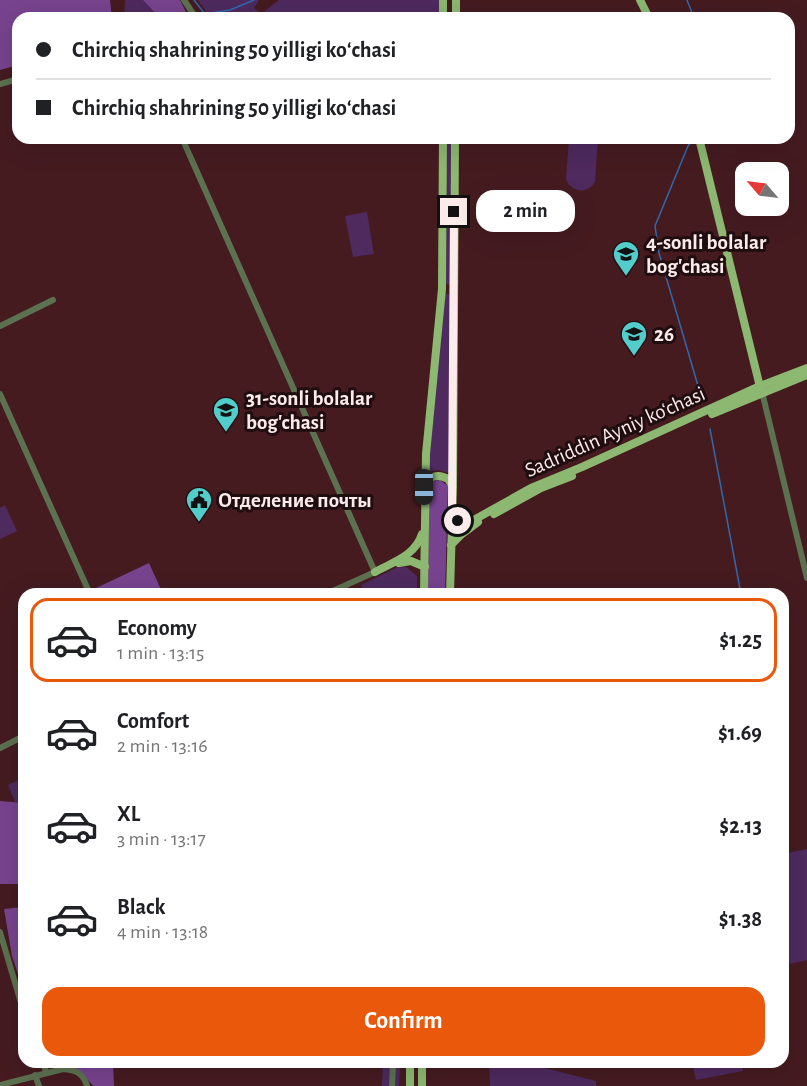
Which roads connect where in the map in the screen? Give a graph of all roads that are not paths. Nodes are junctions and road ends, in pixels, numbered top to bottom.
1 (185, 144) edge
2 (443, 144) edge
3 (455, 144) edge
4 (700, 144) edge
5 (442, 289) junction
6 (453, 289) junction
7 (53, 300) dead end
8 (0, 326) edge
9 (807, 368) edge
10 (807, 375) edge
11 (761, 389) junction
12 (0, 394) edge
13 (424, 487) junction
14 (453, 488) junction
15 (452, 504) junction
16 (424, 527) junction
17 (450, 546) junction
18 (424, 567) junction
19 (375, 572) junction
20 (807, 578) edge
21 (87, 588) edge
22 (339, 588) edge
23 (424, 588) edge
24 (450, 588) edge
25 (18, 739) edge
26 (0, 747) edge
27 (0, 932) edge
28 (3, 953) edge
29 (18, 996) edge
30 (45, 1068) edge
31 (393, 1068) edge
32 (411, 1068) edge
33 (422, 1068) edge
34 (46, 1072) junction
35 (35, 1075) junction
36 (25, 1082) edge
37 (0, 1085) edge
38 (39, 1086) edge
39 (87, 1086) edge
40 (392, 1086) edge
41 (410, 1086) edge
42 (422, 1086) edge

1 - 19 street
2 - 5 main road
3 - 6 main road
4 - 11 main road
5 - 6 main road
5 - 13 main road
6 - 14 main road
7 - 8 street
9 - 11 main road, Sadriddin Ayniy ko‘chasi
10 - 11 main road, Sadriddin Ayniy ko‘chasi
11 - 15 main road, Sadriddin Ayniy ko‘chasi
11 - 17 main road, Sadriddin Ayniy ko‘chasi
11 - 20 street
12 - 21 street
13 - 14 main road
13 - 16 main road
14 - 15 main road
15 - 17 main road
16 - 18 main road
16 - 19 main road
17 - 24 main road
18 - 19 main road
18 - 23 main road
19 - 22 street
25 - 26 street
27 - 28 street
28 - 29 street
30 - 34 street
31 - 40 street
32 - 41 main road
33 - 42 main road
34 - 35 street
34 - 39 street
35 - 36 street
35 - 38 street
36 - 37 street

